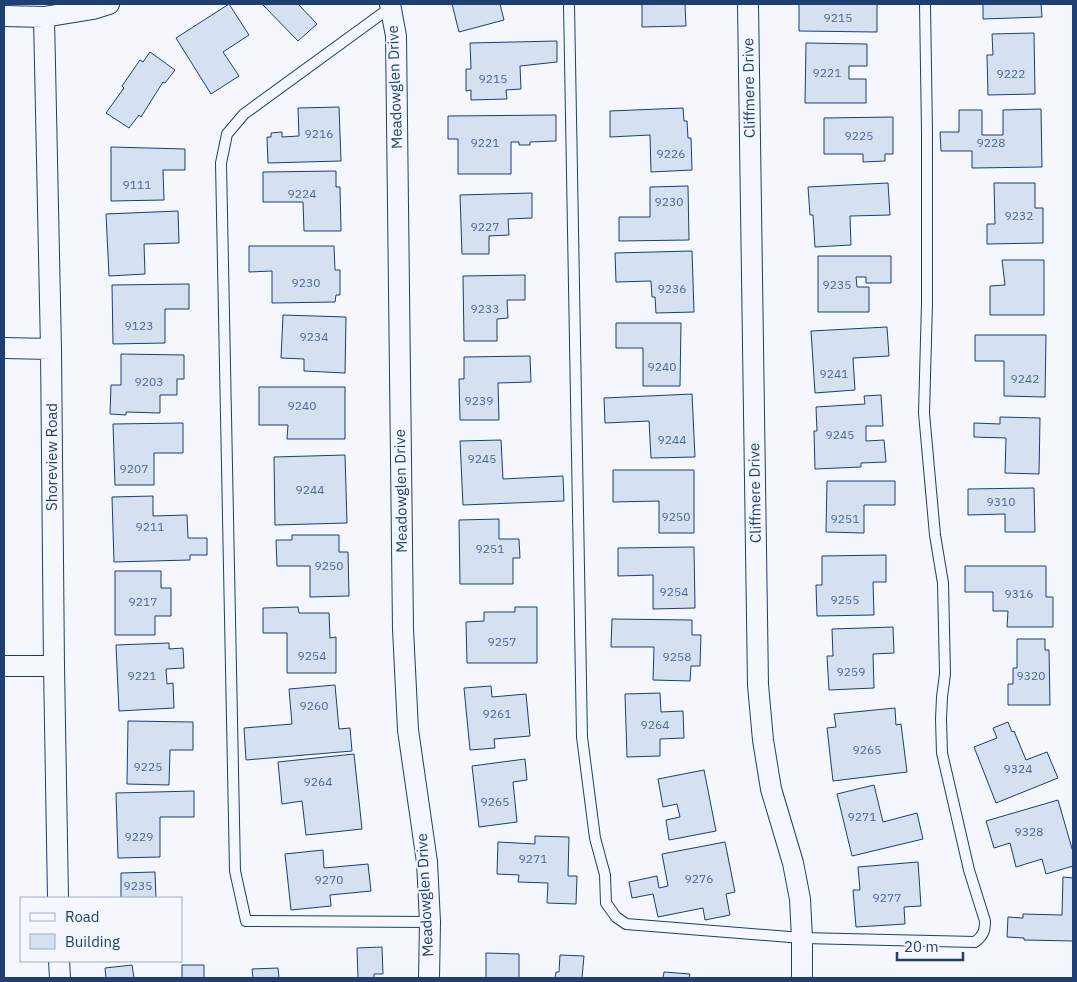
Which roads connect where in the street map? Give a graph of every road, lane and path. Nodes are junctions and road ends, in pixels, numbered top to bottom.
1 (109, 4) edge
2 (569, 4) edge
3 (748, 4) edge
4 (925, 4) edge
5 (391, 5) edge
6 (4, 16) edge
7 (44, 17) junction
8 (4, 348) edge
9 (51, 349) junction
10 (4, 666) edge
11 (54, 666) junction
12 (58, 897) edge
13 (430, 922) junction
14 (802, 938) junction
15 (59, 962) edge
16 (60, 978) edge
17 (429, 978) edge
18 (802, 978) edge

1 - 7 street
2 - 14 lane
3 - 14 street, Cliffmere Drive
4 - 14 lane
5 - 13 street, Meadowglen Drive
5 - 13 lane
6 - 7 street
7 - 9 street, Shoreview Road
8 - 9 street
9 - 11 street, Shoreview Road
10 - 11 street
11 - 12 street, Shoreview Road
13 - 17 street, Meadowglen Drive
14 - 18 street, Cliffmere Drive
15 - 16 street

